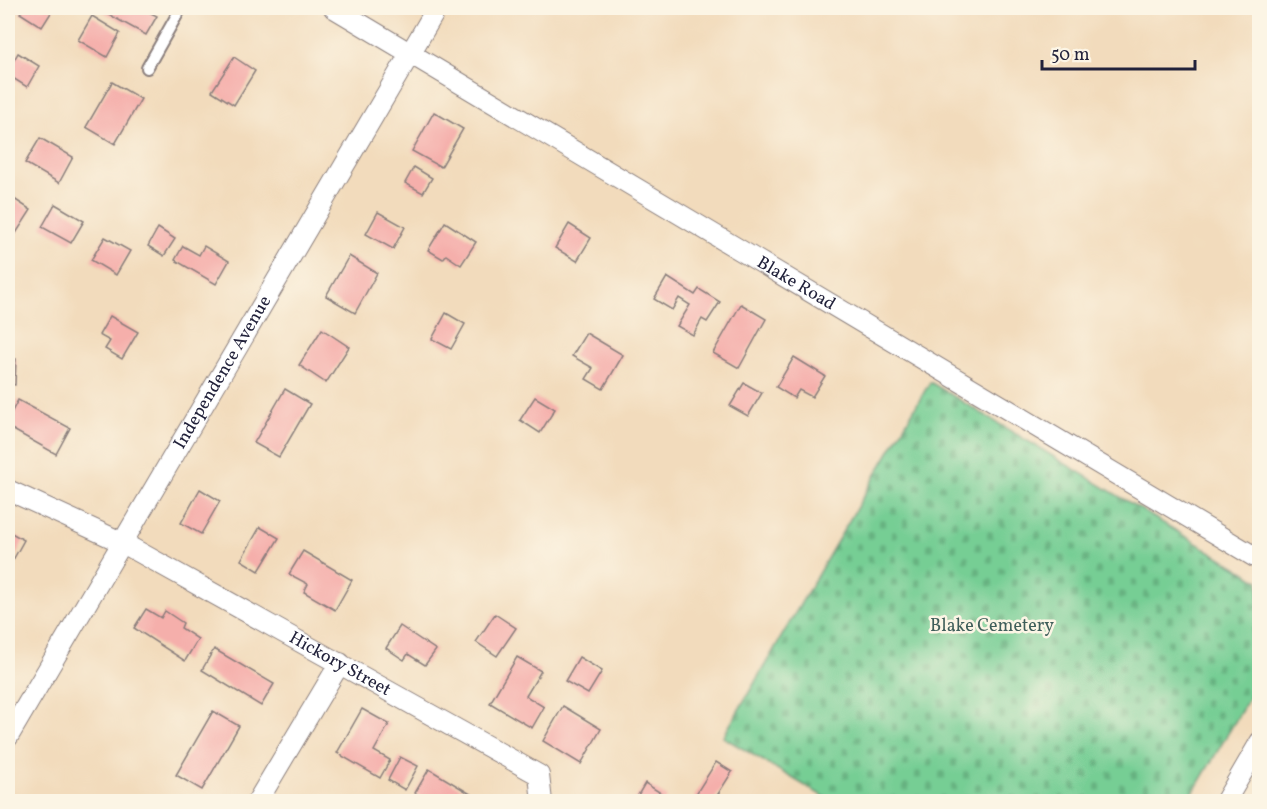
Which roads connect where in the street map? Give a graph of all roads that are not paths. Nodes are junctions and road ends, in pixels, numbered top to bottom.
1 (181, 8) edge
2 (437, 8) edge
3 (342, 10) edge
4 (410, 53) junction
5 (147, 68) dead end
6 (8, 490) edge
7 (121, 542) junction
8 (1260, 560) edge
9 (340, 663) junction
10 (8, 737) edge
11 (1260, 742) edge
12 (542, 800) edge
13 (257, 801) edge
14 (1225, 801) edge

1 - 5 lane
2 - 4 street, Independence Avenue
3 - 4 street, Blake Road
4 - 7 street, Independence Avenue
4 - 8 street, Blake Road
6 - 7 street, Hickory Street
7 - 9 street, Hickory Street
7 - 10 street, Independence Avenue
9 - 12 street, Hickory Street
9 - 13 street
11 - 14 street

